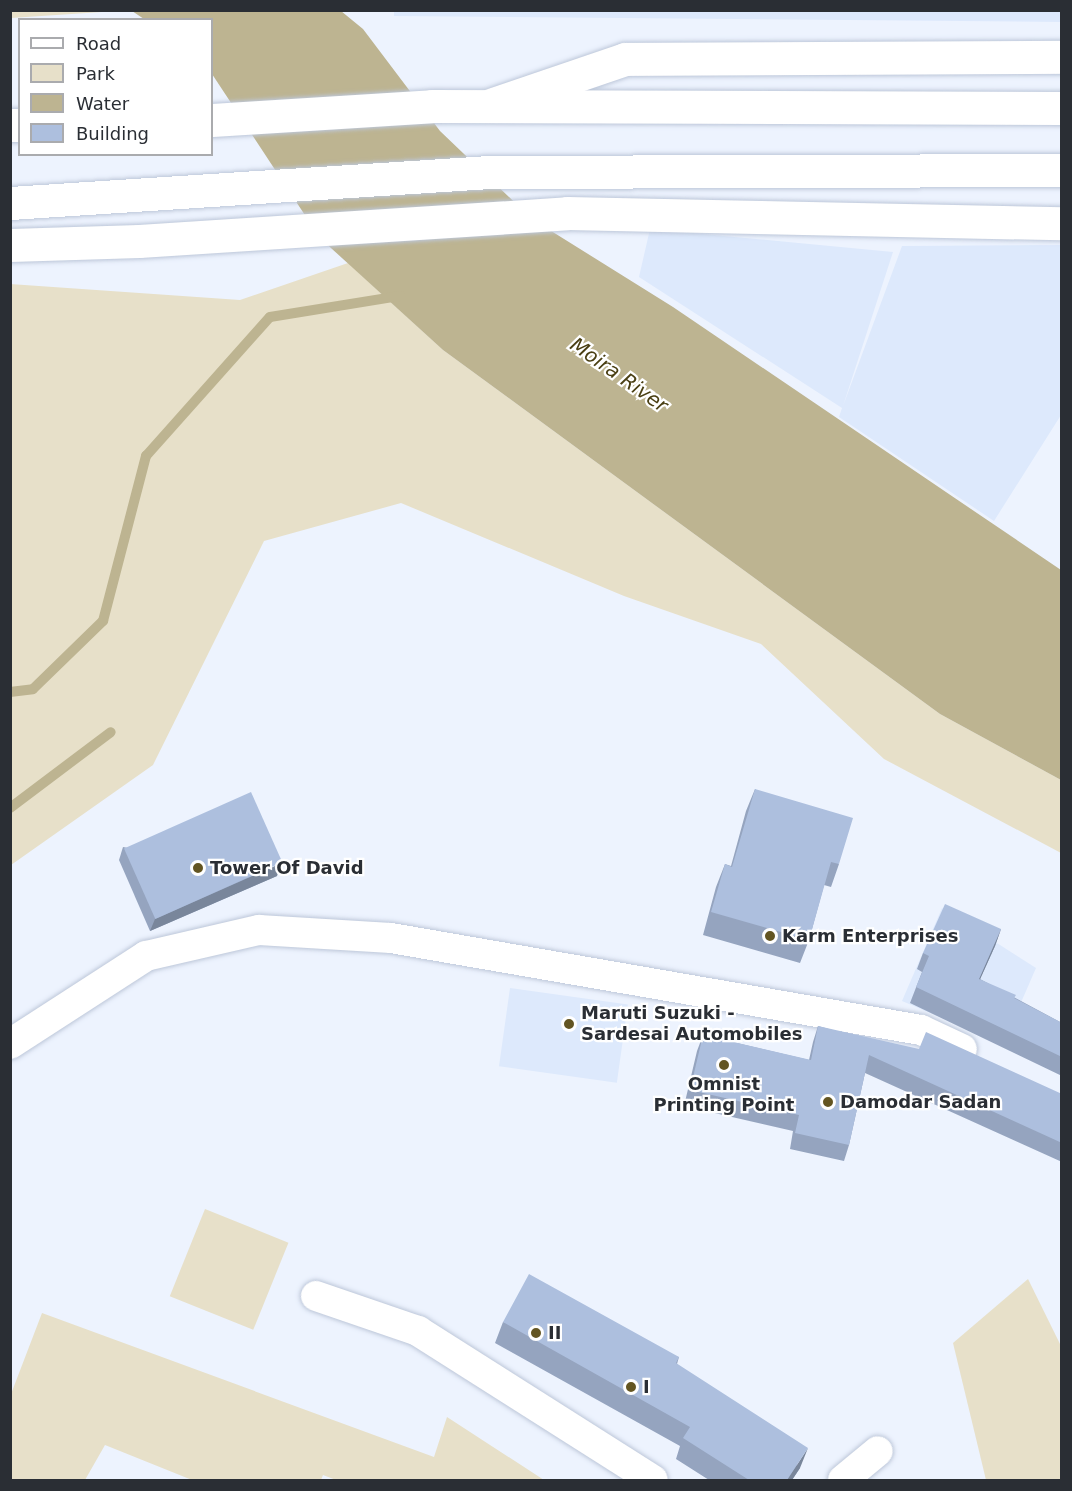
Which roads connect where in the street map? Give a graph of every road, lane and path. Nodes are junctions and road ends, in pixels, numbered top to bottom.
1 (1062, 57) edge
2 (486, 106) junction
3 (1062, 108) edge
4 (213, 120) edge
5 (1062, 170) edge
6 (10, 203) edge
7 (1062, 223) edge
8 (10, 245) edge
9 (10, 1044) edge
10 (986, 1060) edge
11 (316, 1296) dead end
12 (878, 1451) dead end
13 (652, 1480) edge
14 (843, 1480) edge

1 - 2 main road
2 - 3 main road
2 - 4 main road
5 - 6 main road
7 - 8 main road
9 - 10 street
11 - 13 street
12 - 14 street

